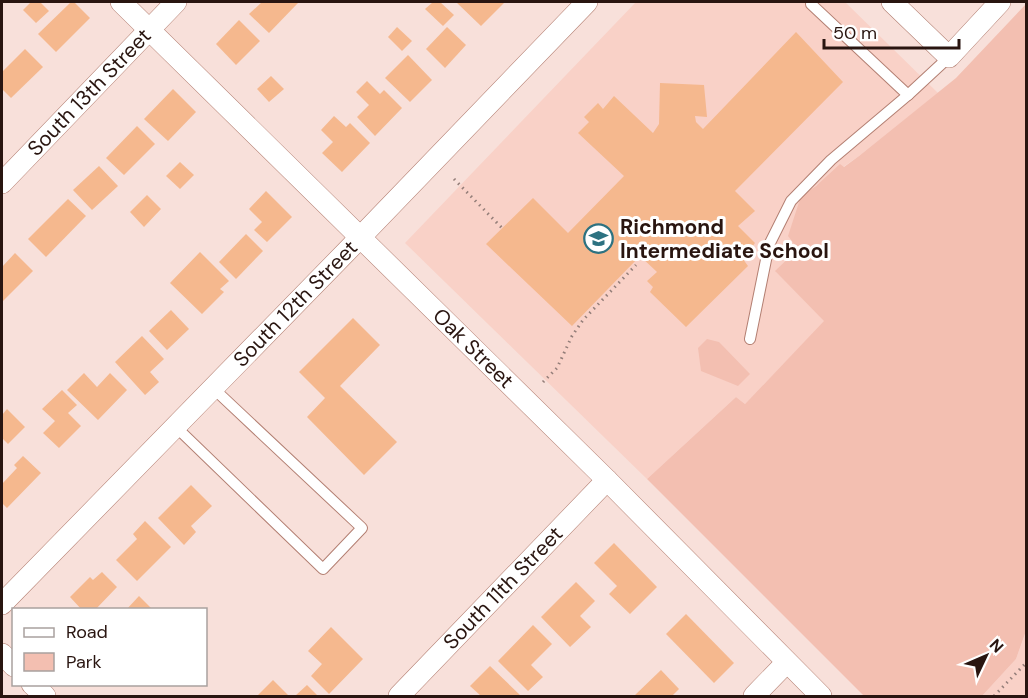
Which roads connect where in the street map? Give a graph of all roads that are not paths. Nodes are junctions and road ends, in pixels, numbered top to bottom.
1 (121, 2) edge
2 (176, 2) edge
3 (587, 2) edge
4 (892, 2) edge
5 (1000, 2) edge
6 (811, 4) dead end
7 (149, 29) junction
8 (950, 56) junction
9 (908, 95) junction
10 (2, 183) edge
11 (361, 238) junction
12 (750, 339) dead end
13 (213, 388) junction
14 (176, 427) junction
15 (607, 480) junction
16 (2, 604) edge
17 (786, 663) junction
18 (399, 696) edge
19 (754, 696) edge
20 (821, 696) edge

1 - 7 street, Oak Street
2 - 7 street, South 13th Street
3 - 11 street, South 12th Street
4 - 8 street
5 - 8 street
6 - 9 lane
7 - 10 street, South 13th Street
7 - 11 street, Oak Street
8 - 9 lane
9 - 12 lane
11 - 13 street, South 12th Street
11 - 15 street, Oak Street
13 - 14 street, South 12th Street
13 - 14 lane
14 - 16 street, South 12th Street
15 - 17 street, Oak Street
15 - 18 street, South 11th Street
17 - 19 street
17 - 20 street, Oak Street

